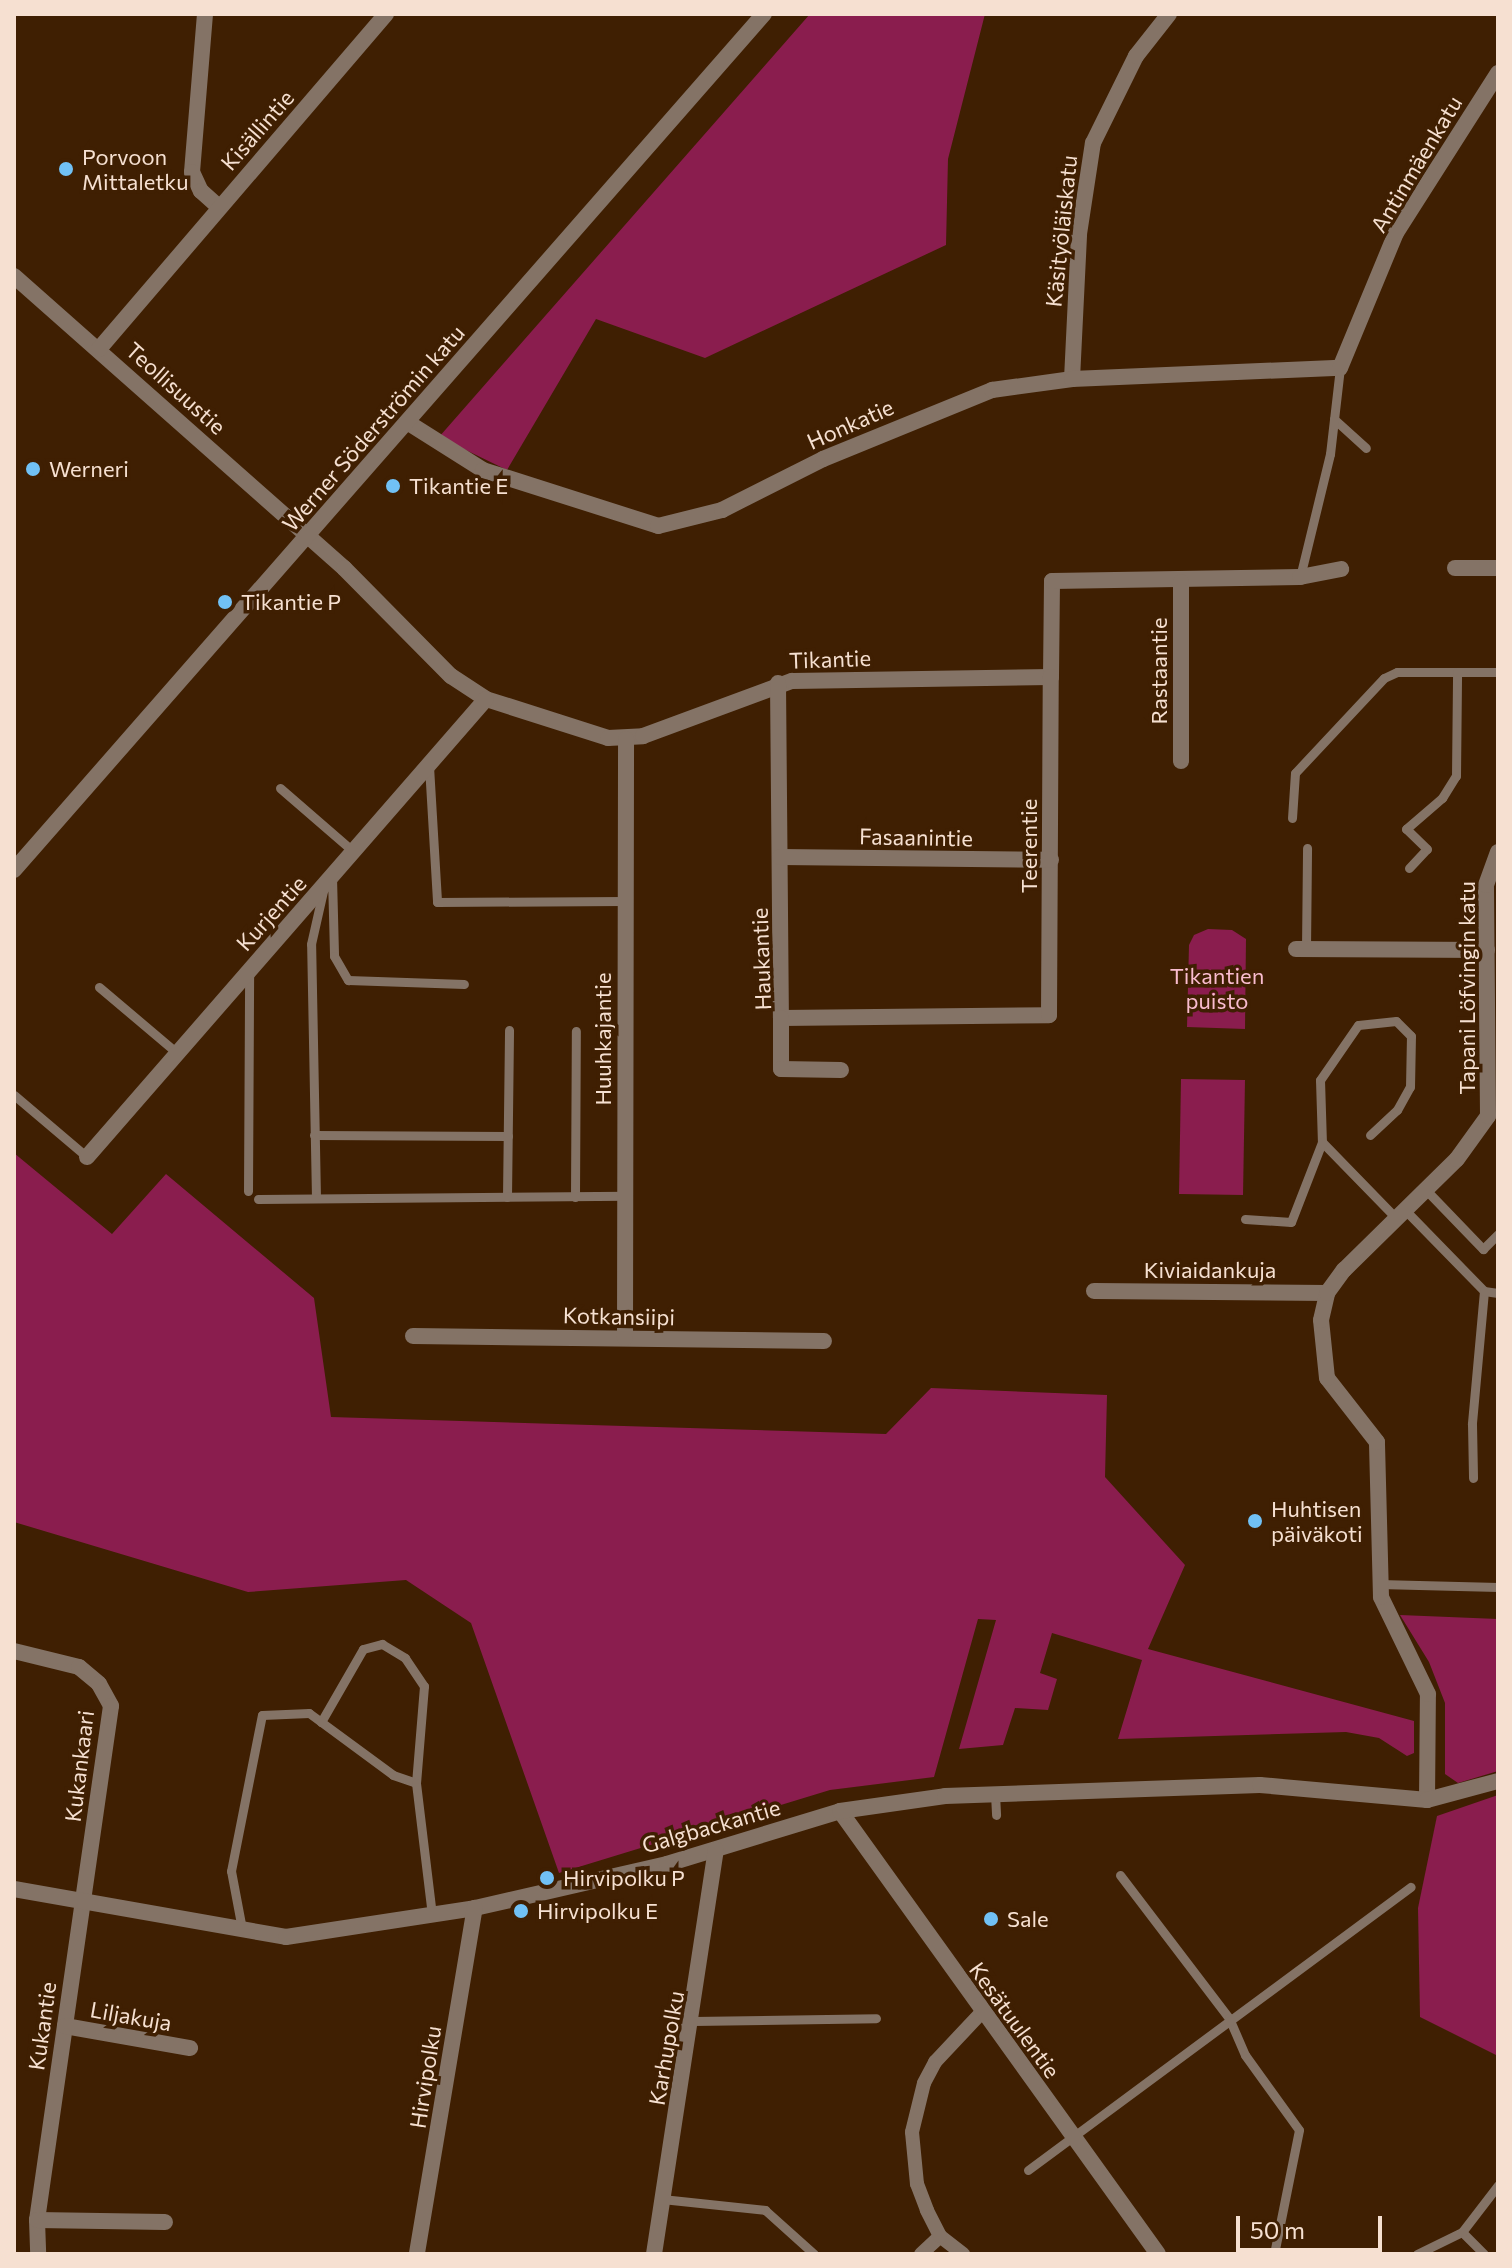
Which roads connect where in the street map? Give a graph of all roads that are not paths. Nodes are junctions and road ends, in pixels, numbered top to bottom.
1 (205, 14) edge
2 (386, 14) edge
3 (764, 14) edge
4 (1169, 14) edge
5 (1498, 73) edge
6 (219, 207) junction
7 (14, 276) edge
8 (99, 349) junction
9 (1340, 368) junction
10 (1072, 379) junction
11 (1334, 419) junction
12 (407, 422) junction
13 (1366, 448) dead end
14 (308, 535) junction
15 (1455, 568) dead end
16 (1498, 568) edge
17 (1341, 569) dead end
18 (1300, 577) junction
19 (1181, 582) junction
20 (1457, 672) junction
21 (1498, 672) edge
22 (1051, 677) junction
23 (778, 683) junction
24 (486, 699) junction
25 (626, 739) junction
26 (1181, 761) dead end
27 (429, 764) junction
28 (280, 788) dead end
29 (1292, 818) dead end
30 (1307, 848) dead end
31 (354, 852) junction
32 (1498, 852) edge
33 (780, 857) junction
34 (1051, 860) junction
35 (1409, 868) dead end
36 (14, 870) edge
37 (329, 882) junction
38 (624, 901) junction
39 (1301, 949) joint
40 (1492, 950) edge
41 (249, 970) junction
42 (464, 984) dead end
43 (99, 987) dead end
44 (1049, 1015) joint
45 (781, 1018) junction
46 (509, 1030) dead end
47 (576, 1031) dead end
48 (177, 1053) junction
49 (841, 1070) dead end
50 (14, 1095) edge
51 (314, 1135) junction
52 (1370, 1135) dead end
53 (508, 1136) junction
54 (1322, 1142) junction
55 (87, 1157) joint
56 (248, 1191) dead end
57 (1427, 1191) junction
58 (627, 1196) junction
59 (507, 1197) junction
60 (575, 1197) junction
61 (316, 1198) junction
62 (258, 1199) dead end
63 (1402, 1215) junction
64 (1245, 1219) dead end
65 (1498, 1234) edge
66 (1094, 1291) dead end
67 (1484, 1291) junction
68 (1327, 1293) junction
69 (1498, 1293) edge
70 (413, 1336) dead end
71 (625, 1338) junction
72 (824, 1341) dead end
73 (1473, 1478) dead end
74 (1379, 1584) junction
75 (1498, 1587) edge
76 (14, 1651) edge
77 (321, 1722) junction
78 (1498, 1781) edge
79 (416, 1783) junction
80 (995, 1794) junction
81 (1427, 1800) junction
82 (840, 1811) junction
83 (996, 1815) dead end
84 (716, 1850) junction
85 (1120, 1875) dead end
86 (1411, 1887) dead end
87 (14, 1889) edge
88 (82, 1900) junction
89 (475, 1908) junction
90 (432, 1916) junction
91 (242, 1930) junction
92 (982, 2012) junction
93 (876, 2018) dead end
94 (1229, 2018) junction
95 (693, 2021) junction
96 (65, 2026) junction
97 (190, 2048) dead end
98 (1073, 2136) junction
99 (1028, 2170) dead end
100 (1498, 2185) edge
101 (662, 2199) junction
102 (37, 2220) junction
103 (165, 2222) dead end
104 (1462, 2232) junction
105 (940, 2236) junction
106 (1472, 2242) junction
107 (38, 2254) edge
108 (417, 2254) edge
109 (654, 2254) edge
110 (814, 2254) edge
111 (921, 2254) edge
112 (963, 2254) edge
113 (1158, 2254) edge
114 (1274, 2254) edge
115 (1417, 2254) edge
116 (1471, 2254) edge
117 (1484, 2254) edge

1 - 6 street
2 - 6 street, Kisällintie
3 - 12 street, Werner Söderströmin katu
4 - 10 street, Käsityöläiskatu
5 - 9 street, Antinmäenkatu
6 - 8 street, Kisällintie
7 - 8 street, Teollisuustie
8 - 14 street, Teollisuustie
9 - 10 street, Honkatie
9 - 11 lane
10 - 12 street, Honkatie
11 - 13 lane
11 - 18 lane
12 - 14 street, Werner Söderströmin katu
14 - 24 street, Tikantie
14 - 36 street, Werner Söderströmin katu
15 - 16 street
17 - 18 street
18 - 19 street
19 - 22 street
19 - 26 street, Rastaantie
20 - 21 lane
20 - 29 lane
20 - 35 lane
22 - 23 street, Tikantie
22 - 34 street, Teerentie
23 - 25 street, Tikantie
23 - 33 street, Haukantie
24 - 25 street, Tikantie
24 - 27 street, Kurjentie
25 - 38 street, Huuhkajantie
27 - 31 street, Kurjentie
27 - 38 lane
28 - 31 lane
30 - 39 lane
31 - 37 street, Kurjentie
32 - 40 street, Tapani Löfvingin katu
33 - 34 street, Fasaanintie
33 - 45 street, Haukantie
34 - 44 street, Teerentie
37 - 41 street, Kurjentie
37 - 42 lane
37 - 51 lane
38 - 58 street, Huuhkajantie
39 - 40 street
40 - 57 street, Tapani Löfvingin katu
41 - 48 street, Kurjentie
41 - 56 lane
43 - 48 lane
44 - 45 street, Haukantie
45 - 49 street
46 - 53 lane
47 - 60 lane
48 - 55 street, Kurjentie
50 - 55 lane
51 - 53 lane
51 - 61 lane
52 - 54 lane
53 - 59 lane
54 - 63 lane
54 - 64 lane
57 - 63 street, Tapani Löfvingin katu
57 - 65 lane
58 - 60 lane
58 - 71 street, Huuhkajantie
59 - 60 lane
59 - 61 lane
61 - 62 lane
63 - 67 lane
63 - 68 street, Tapani Löfvingin katu
66 - 68 street, Kiviaidankuja
67 - 69 lane
67 - 73 lane
68 - 74 street
70 - 71 street, Kotkansiipi
71 - 72 street, Kotkansiipi
74 - 75 lane
74 - 81 street
76 - 88 street, Kukankaari
77 - 79 lane
77 - 79 lane
77 - 91 lane
78 - 81 street
79 - 90 lane
80 - 81 street, Galgbackantie
80 - 82 street, Galgbackantie
80 - 83 lane
82 - 84 street, Galgbackantie
82 - 92 street, Kesätuulentie
84 - 89 street, Galgbackantie
84 - 95 street, Karhupolku
85 - 94 lane
86 - 94 lane
87 - 88 street, Galgbackantie
88 - 91 street, Galgbackantie
88 - 96 street, Kukantie
89 - 90 street, Galgbackantie
89 - 108 street, Hirvipolku
90 - 91 street, Galgbackantie
92 - 98 street, Kesätuulentie
92 - 105 street
93 - 95 lane
94 - 98 lane
94 - 114 lane
95 - 101 street, Karhupolku
96 - 97 street, Liljakuja
96 - 102 street, Kukantie
98 - 99 lane
98 - 113 street, Kesätuulentie
100 - 104 lane
101 - 109 street, Karhupolku
101 - 110 lane
102 - 103 street
102 - 107 street, Kukantie
104 - 106 lane
104 - 115 lane
105 - 111 street
105 - 112 street
106 - 116 lane
106 - 117 lane

